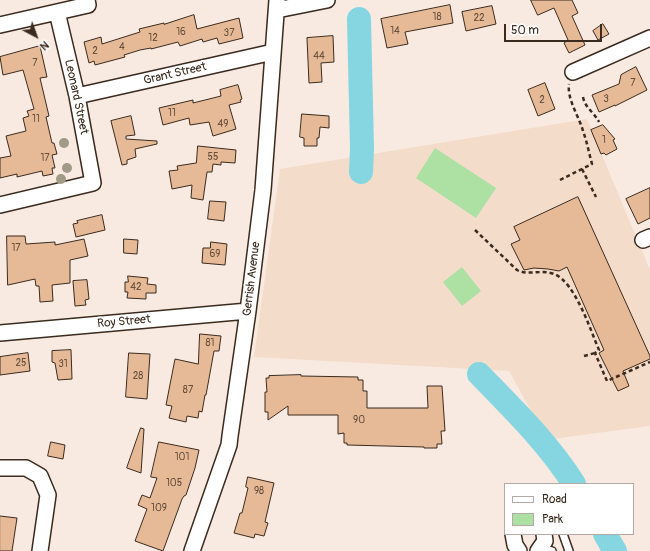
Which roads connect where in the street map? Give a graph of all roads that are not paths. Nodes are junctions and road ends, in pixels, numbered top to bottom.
1 (87, 0) edge
2 (327, 0) edge
3 (277, 5) edge
4 (58, 12) junction
5 (0, 25) edge
6 (650, 38) edge
7 (273, 52) junction
8 (573, 72) road end
9 (76, 96) junction
10 (0, 205) edge
11 (248, 311) junction
12 (0, 333) edge
13 (0, 468) edge
14 (513, 535) edge
15 (544, 535) edge
16 (563, 535) edge
17 (544, 550) edge
18 (40, 551) edge
19 (192, 551) edge
20 (519, 551) edge
21 (569, 551) edge

1 - 4 street
2 - 3 street
3 - 7 street, Gerrish Avenue
4 - 5 street
4 - 9 street, Leonard Street
6 - 8 street
7 - 9 street, Grant Street
7 - 11 street, Gerrish Avenue
9 - 10 street, Leonard Street
11 - 12 street, Roy Street
11 - 19 street, Gerrish Avenue
13 - 18 street
14 - 20 street
15 - 17 street
16 - 21 lane

